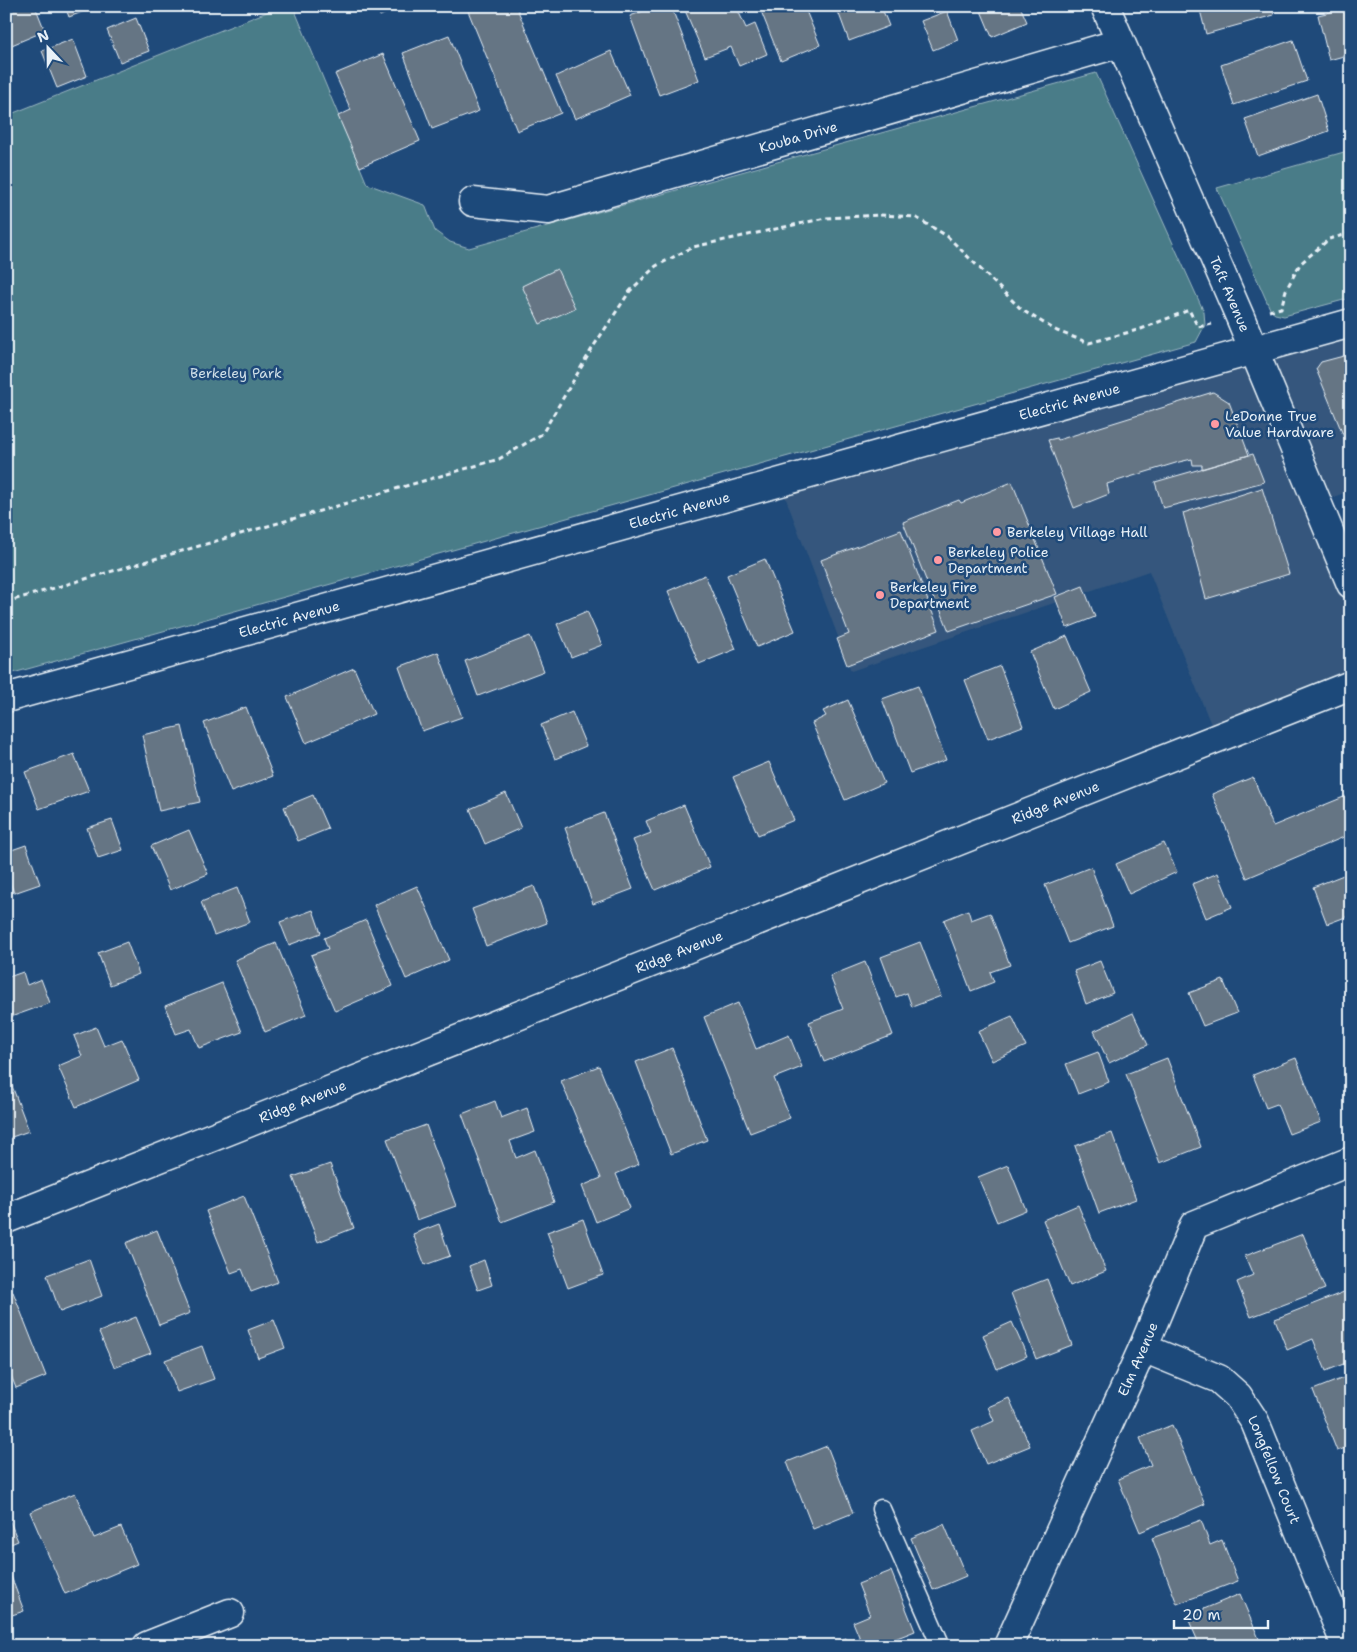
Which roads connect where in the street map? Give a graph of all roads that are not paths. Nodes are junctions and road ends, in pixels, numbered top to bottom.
1 (1105, 6) edge
2 (1120, 43) junction
3 (473, 202) dead end
4 (1351, 324) edge
5 (1254, 352) junction
6 (1344, 551) edge
7 (1351, 584) edge
8 (1351, 685) edge
9 (6, 698) edge
10 (1351, 1161) edge
11 (6, 1219) edge
12 (1143, 1348) junction
13 (881, 1509) dead end
14 (230, 1612) dead end
15 (147, 1646) edge
16 (941, 1646) edge
17 (1008, 1646) edge
18 (1346, 1646) edge

1 - 2 street, Taft Avenue
2 - 3 street, Kouba Drive
2 - 5 street, Taft Avenue
4 - 5 street, Electric Avenue
5 - 6 street, Taft Avenue
5 - 9 street, Electric Avenue
6 - 7 street, Taft Avenue
8 - 11 street, Ridge Avenue
10 - 12 street, Elm Avenue
12 - 17 street, Elm Avenue
12 - 18 street, Longfellow Court
13 - 16 lane
14 - 15 street

